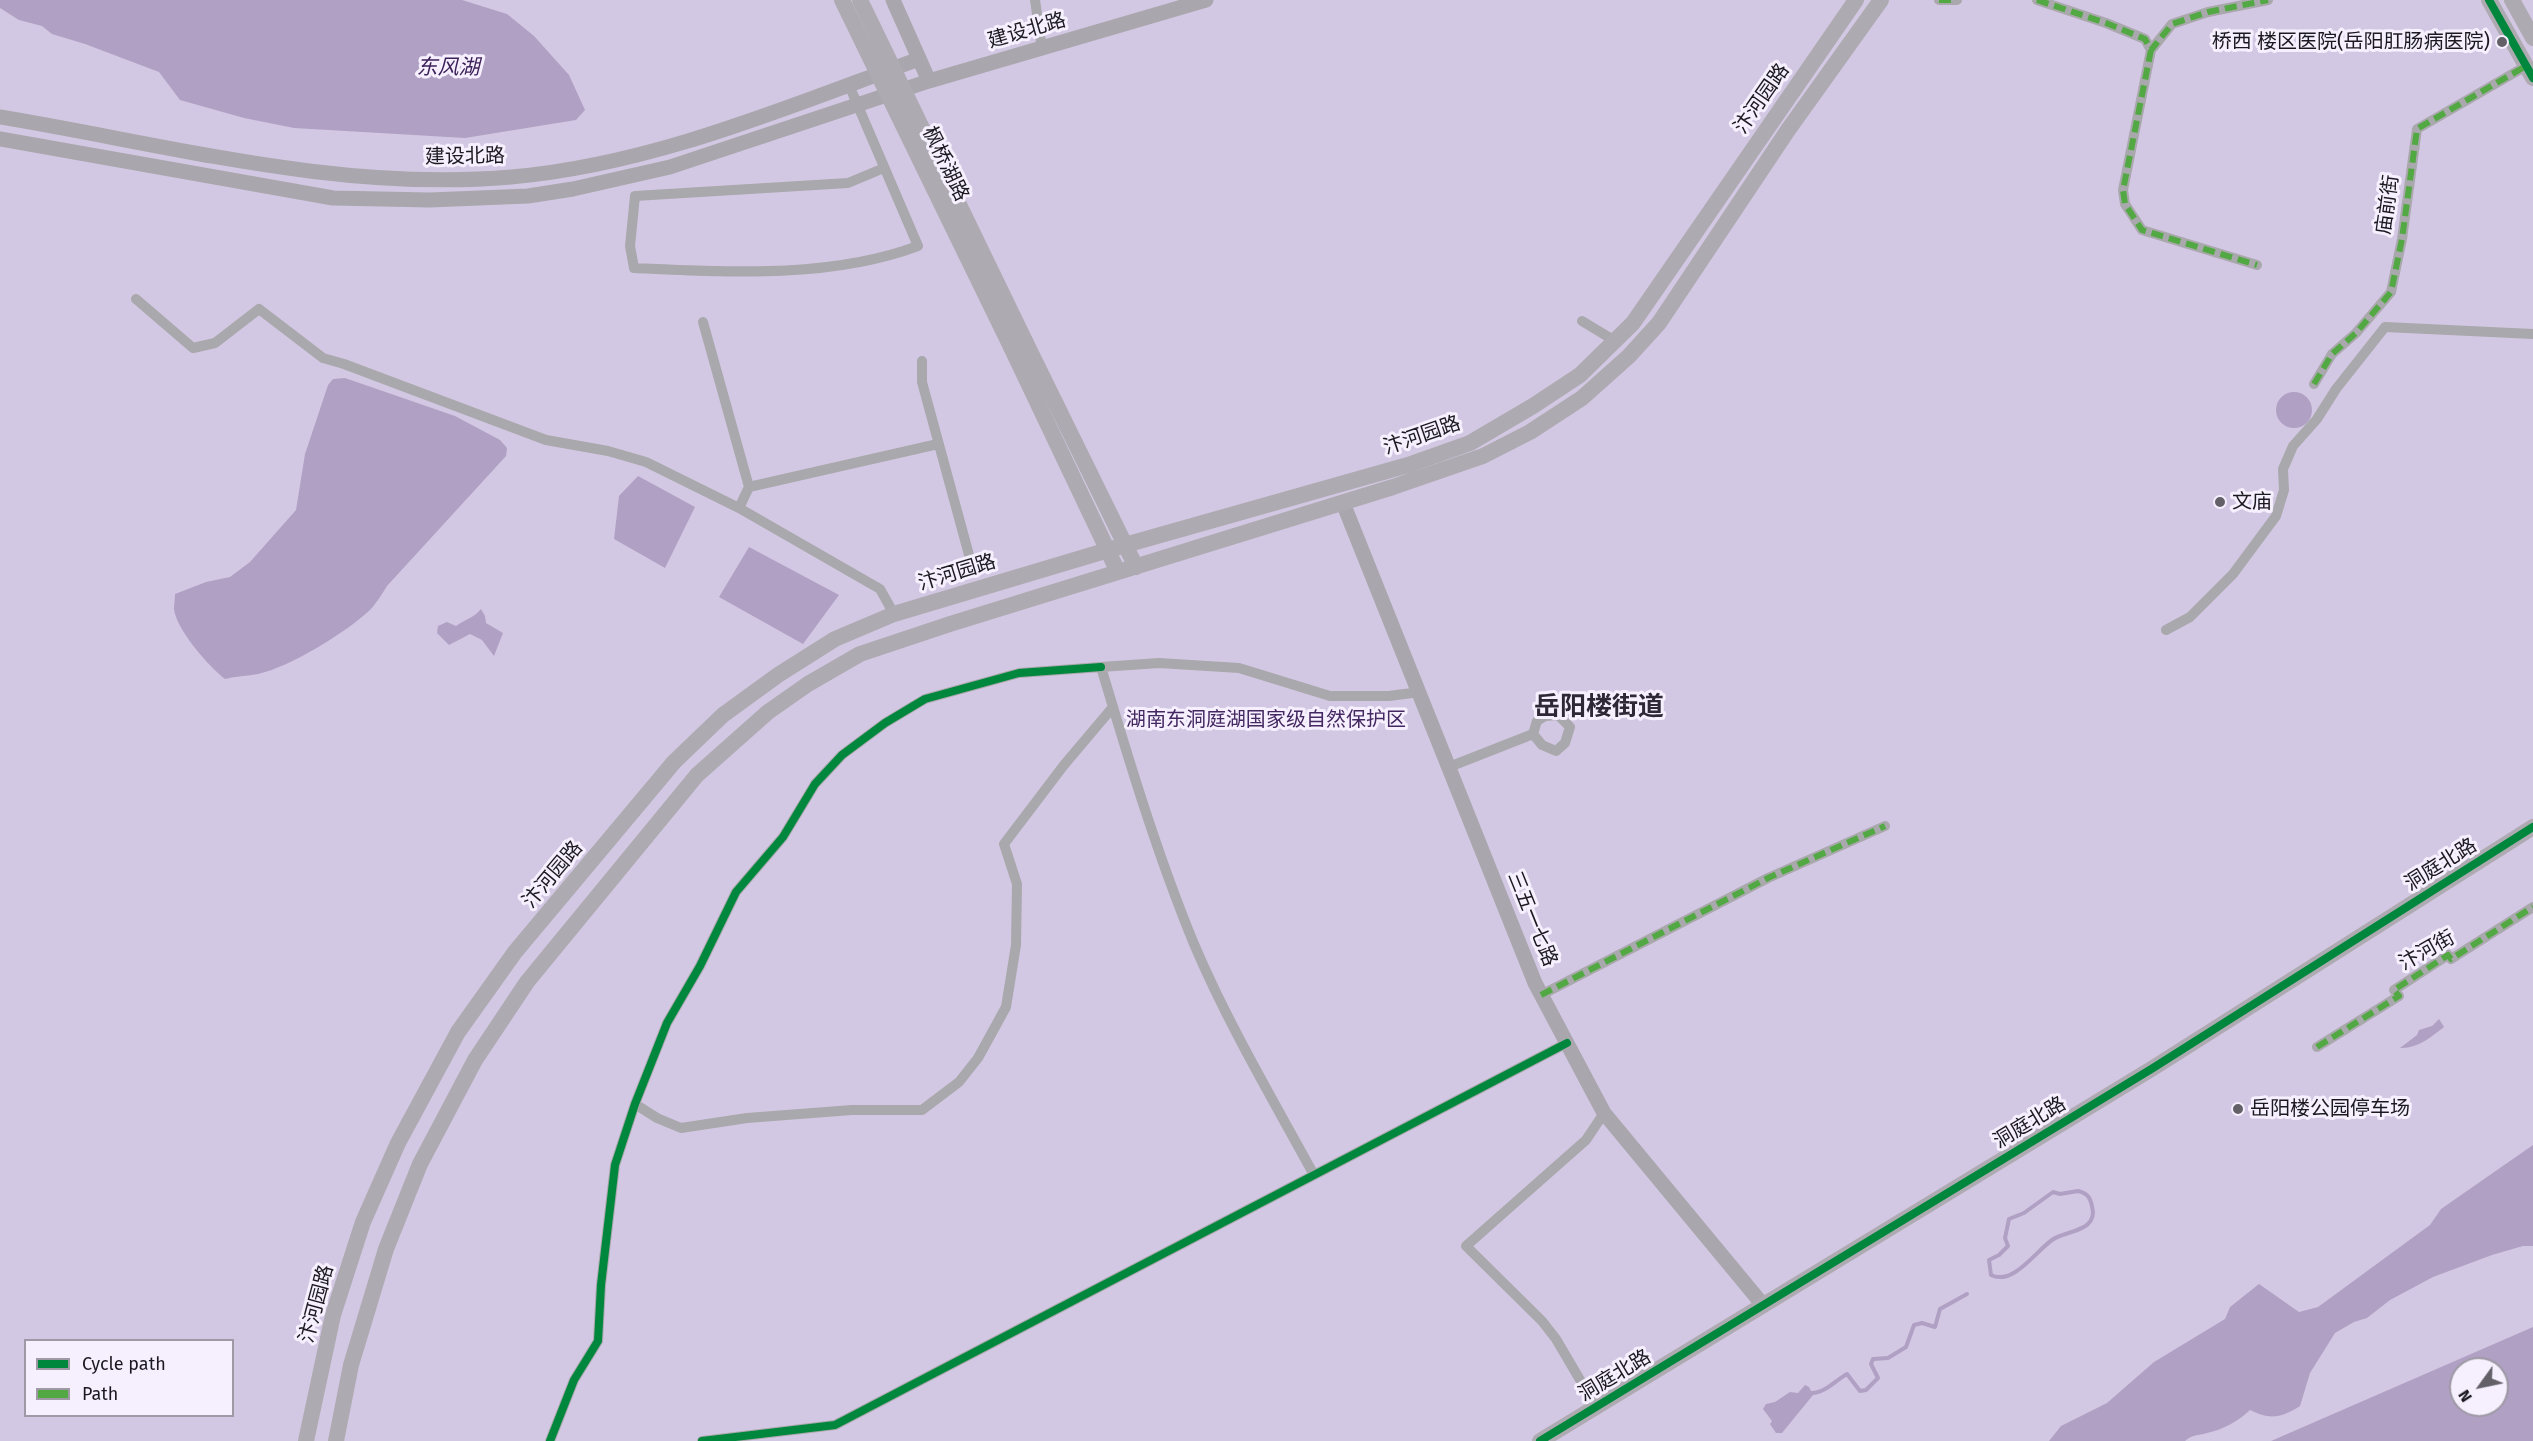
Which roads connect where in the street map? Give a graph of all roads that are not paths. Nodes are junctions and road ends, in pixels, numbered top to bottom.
1 (842, 0) edge
2 (860, 0) edge
3 (893, 0) edge
4 (1035, 0) edge
5 (1206, 0) edge
6 (1856, 0) edge
7 (1881, 0) edge
8 (1939, 0) edge
9 (1957, 0) edge
10 (2037, 0) edge
11 (2268, 0) edge
12 (2489, 0) edge
13 (2512, 0) edge
14 (2533, 38) edge
15 (1042, 49) junction
16 (2151, 50) junction
17 (919, 59) junction
18 (2530, 72) edge
19 (928, 81) junction
20 (849, 85) junction
21 (857, 104) junction
22 (0, 117) edge
23 (0, 139) edge
24 (884, 168) junction
25 (2257, 265) dead end
26 (136, 298) dead end
27 (1582, 321) dead end
28 (704, 322) dead end
29 (2533, 334) edge
30 (1615, 341) junction
31 (1019, 345) junction
32 (922, 361) dead end
33 (2314, 384) dead end
34 (938, 444) junction
35 (749, 486) junction
36 (1343, 503) junction
37 (1267, 504) junction
38 (739, 508) junction
39 (1273, 525) junction
40 (1125, 545) junction
41 (1107, 550) junction
42 (972, 566) dead end
43 (1136, 567) junction
44 (1118, 572) junction
45 (894, 614) junction
46 (2166, 630) dead end
47 (1101, 667) junction
48 (1420, 692) junction
49 (1113, 707) junction
50 (1533, 734) dead end
51 (1449, 767) junction
52 (1885, 826) dead end
53 (2533, 827) edge
54 (2533, 837) edge
55 (2533, 907) edge
56 (1541, 995) junction
57 (1567, 1043) junction
58 (2317, 1047) dead end
59 (635, 1104) junction
60 (1604, 1113) junction
61 (1314, 1174) junction
62 (1762, 1305) junction
63 (1596, 1407) junction
64 (306, 1441) edge
65 (336, 1441) edge
66 (550, 1441) edge
67 (702, 1441) edge
68 (1540, 1441) edge
69 (1553, 1441) edge

1 - 31 main road, 枫桥湖路, bridge
2 - 31 main road, 枫桥湖路, bridge
3 - 17 main road
4 - 15 street
5 - 15 main road, 建设北路
6 - 30 main road, 汴河园路
7 - 36 main road, 汴河园路
8 - 9 street
10 - 16 street
11 - 16 street
12 - 18 main road
13 - 14 main road
15 - 19 main road, 建设北路
16 - 25 street
17 - 19 main road
17 - 20 main road, 建设北路
18 - 33 street, 庙前街
19 - 21 main road, 建设北路
20 - 21 street
20 - 22 main road, 建设北路
21 - 23 main road, 建设北路
21 - 24 street
24 - 24 street
26 - 38 street
27 - 30 street
28 - 35 street
29 - 46 street
30 - 37 main road, 汴河园路
31 - 40 main road
31 - 41 main road
32 - 34 street
34 - 35 street
34 - 42 street
35 - 38 street
36 - 39 main road, 汴河园路
36 - 48 main road, 三五一七路
37 - 39 main road
37 - 40 main road, 汴河园路
38 - 45 street
39 - 43 main road, 汴河园路
40 - 41 main road, 汴河园路
40 - 43 main road
41 - 44 main road
41 - 45 main road, 汴河园路
43 - 44 main road, 汴河园路
44 - 65 main road, 汴河园路
45 - 64 main road, 汴河园路
47 - 48 street
47 - 49 street
47 - 59 street
48 - 51 main road, 三五一七路
49 - 59 street
49 - 61 street
50 - 51 street
51 - 56 main road, 三五一七路
52 - 56 street
53 - 62 main road, 洞庭北路
54 - 69 main road, 洞庭北路
55 - 58 street, 汴河街
56 - 57 main road, 三五一七路
57 - 60 main road, 三五一七路
57 - 61 street
59 - 66 street
60 - 62 main road, 三五一七路
60 - 63 street
61 - 67 street
62 - 63 main road, 洞庭北路
63 - 68 main road, 洞庭北路

